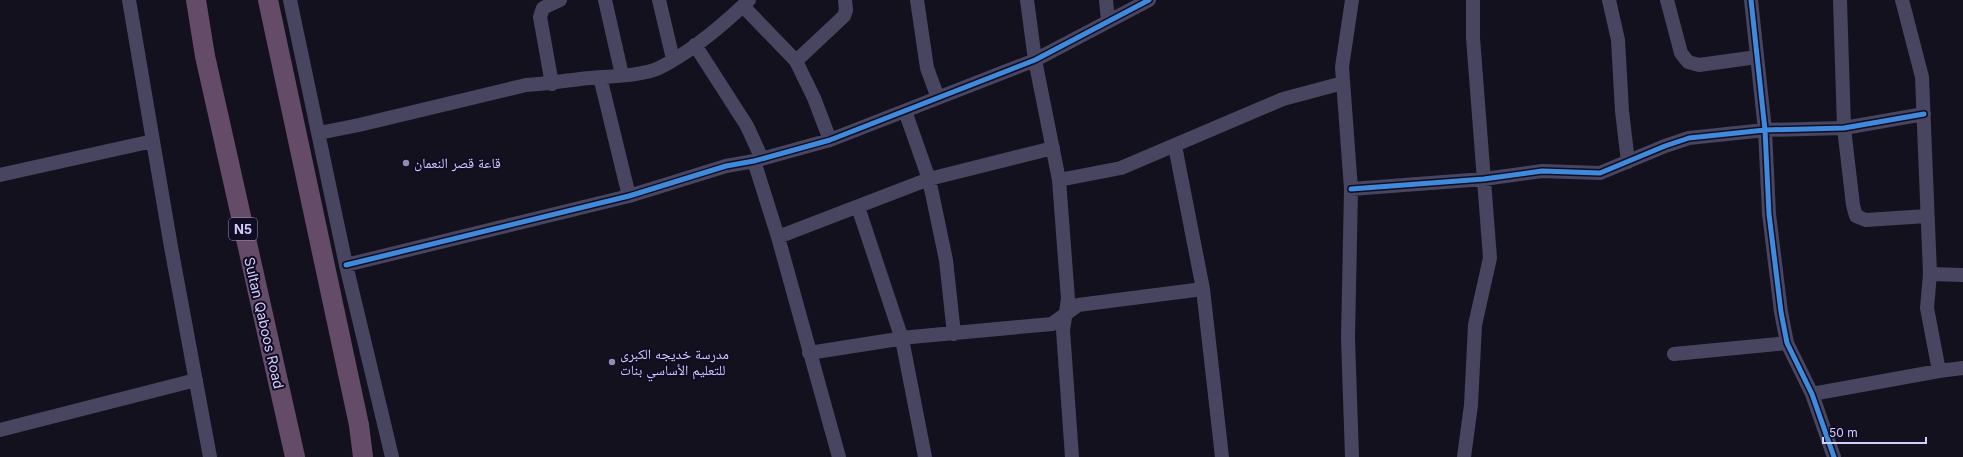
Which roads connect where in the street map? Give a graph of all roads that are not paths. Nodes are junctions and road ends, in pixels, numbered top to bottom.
1 (129, 0) edge
2 (196, 0) edge
3 (268, 0) edge
4 (290, 0) edge
5 (605, 0) edge
6 (659, 0) edge
7 (845, 0) edge
8 (917, 0) edge
9 (1027, 0) edge
10 (1106, 0) edge
11 (1149, 0) edge
12 (1352, 0) edge
13 (1472, 0) edge
14 (1609, 0) edge
15 (1667, 0) edge
16 (1752, 0) edge
17 (1840, 0) edge
18 (1902, 0) edge
19 (551, 2) edge
20 (746, 3) edge
21 (1108, 21) junction
22 (695, 45) junction
23 (1757, 57) junction
24 (673, 59) junction
25 (1035, 60) junction
26 (796, 61) junction
27 (622, 75) junction
28 (600, 77) junction
29 (1343, 83) junction
30 (552, 84) junction
31 (938, 98) junction
32 (905, 110) junction
33 (1924, 114) junction
34 (1844, 128) junction
35 (1765, 130) junction
36 (319, 133) junction
37 (830, 140) junction
38 (153, 141) junction
39 (1175, 146) junction
40 (1053, 148) junction
41 (758, 160) junction
42 (1628, 162) junction
43 (0, 175) edge
44 (929, 179) junction
45 (1484, 179) junction
46 (1059, 180) junction
47 (1351, 189) junction
48 (629, 196) junction
49 (858, 206) junction
50 (1927, 216) junction
51 (778, 237) junction
52 (346, 265) junction
53 (1930, 274) junction
54 (1963, 275) edge
55 (1203, 289) junction
56 (1066, 314) junction
57 (954, 334) junction
58 (902, 338) junction
59 (1787, 343) junction
60 (809, 353) junction
61 (1674, 354) dead end
62 (1963, 368) edge
63 (1939, 371) junction
64 (196, 380) junction
65 (1812, 394) junction
66 (0, 430) edge
67 (210, 457) edge
68 (295, 457) edge
69 (363, 457) edge
70 (392, 457) edge
71 (839, 457) edge
72 (925, 457) edge
73 (1072, 457) edge
74 (1222, 457) edge
75 (1352, 457) edge
76 (1464, 457) edge
77 (1834, 457) edge

1 - 38 street
2 - 68 highway, Sultan Qaboos Road / N5
3 - 69 highway
4 - 36 street
5 - 27 street
6 - 24 street
7 - 26 street
8 - 31 street
9 - 25 street
10 - 21 street
11 - 21 street
12 - 29 street
13 - 45 street
14 - 42 street
15 - 23 street
16 - 23 street
17 - 34 street
18 - 33 street
19 - 30 street
20 - 22 street
20 - 26 street
21 - 25 street
22 - 24 street
22 - 41 street
23 - 35 street
24 - 27 street
25 - 31 street
25 - 40 street
26 - 37 street
27 - 28 street
28 - 30 street
28 - 48 street
29 - 39 street
29 - 47 street
30 - 36 street
31 - 32 street
32 - 37 street
32 - 44 street
33 - 34 street
33 - 50 street
34 - 35 street
34 - 50 street
35 - 42 street
35 - 59 street
36 - 52 street
37 - 41 street
38 - 43 street
38 - 64 street
39 - 46 street
39 - 55 street
40 - 44 street
40 - 46 street
41 - 48 street
41 - 51 street
42 - 45 street
44 - 49 street
44 - 57 street
45 - 47 street
45 - 76 street
46 - 56 street
47 - 75 street
48 - 52 street
49 - 51 street
49 - 58 street
50 - 53 street
51 - 60 street
52 - 70 street
53 - 54 street
53 - 63 street
55 - 56 street
55 - 74 street
56 - 57 street
56 - 73 street
57 - 58 street
58 - 60 street
58 - 72 street
59 - 61 street
59 - 65 street
60 - 71 street
62 - 63 street
63 - 65 street
64 - 66 street
64 - 67 street
65 - 77 street

